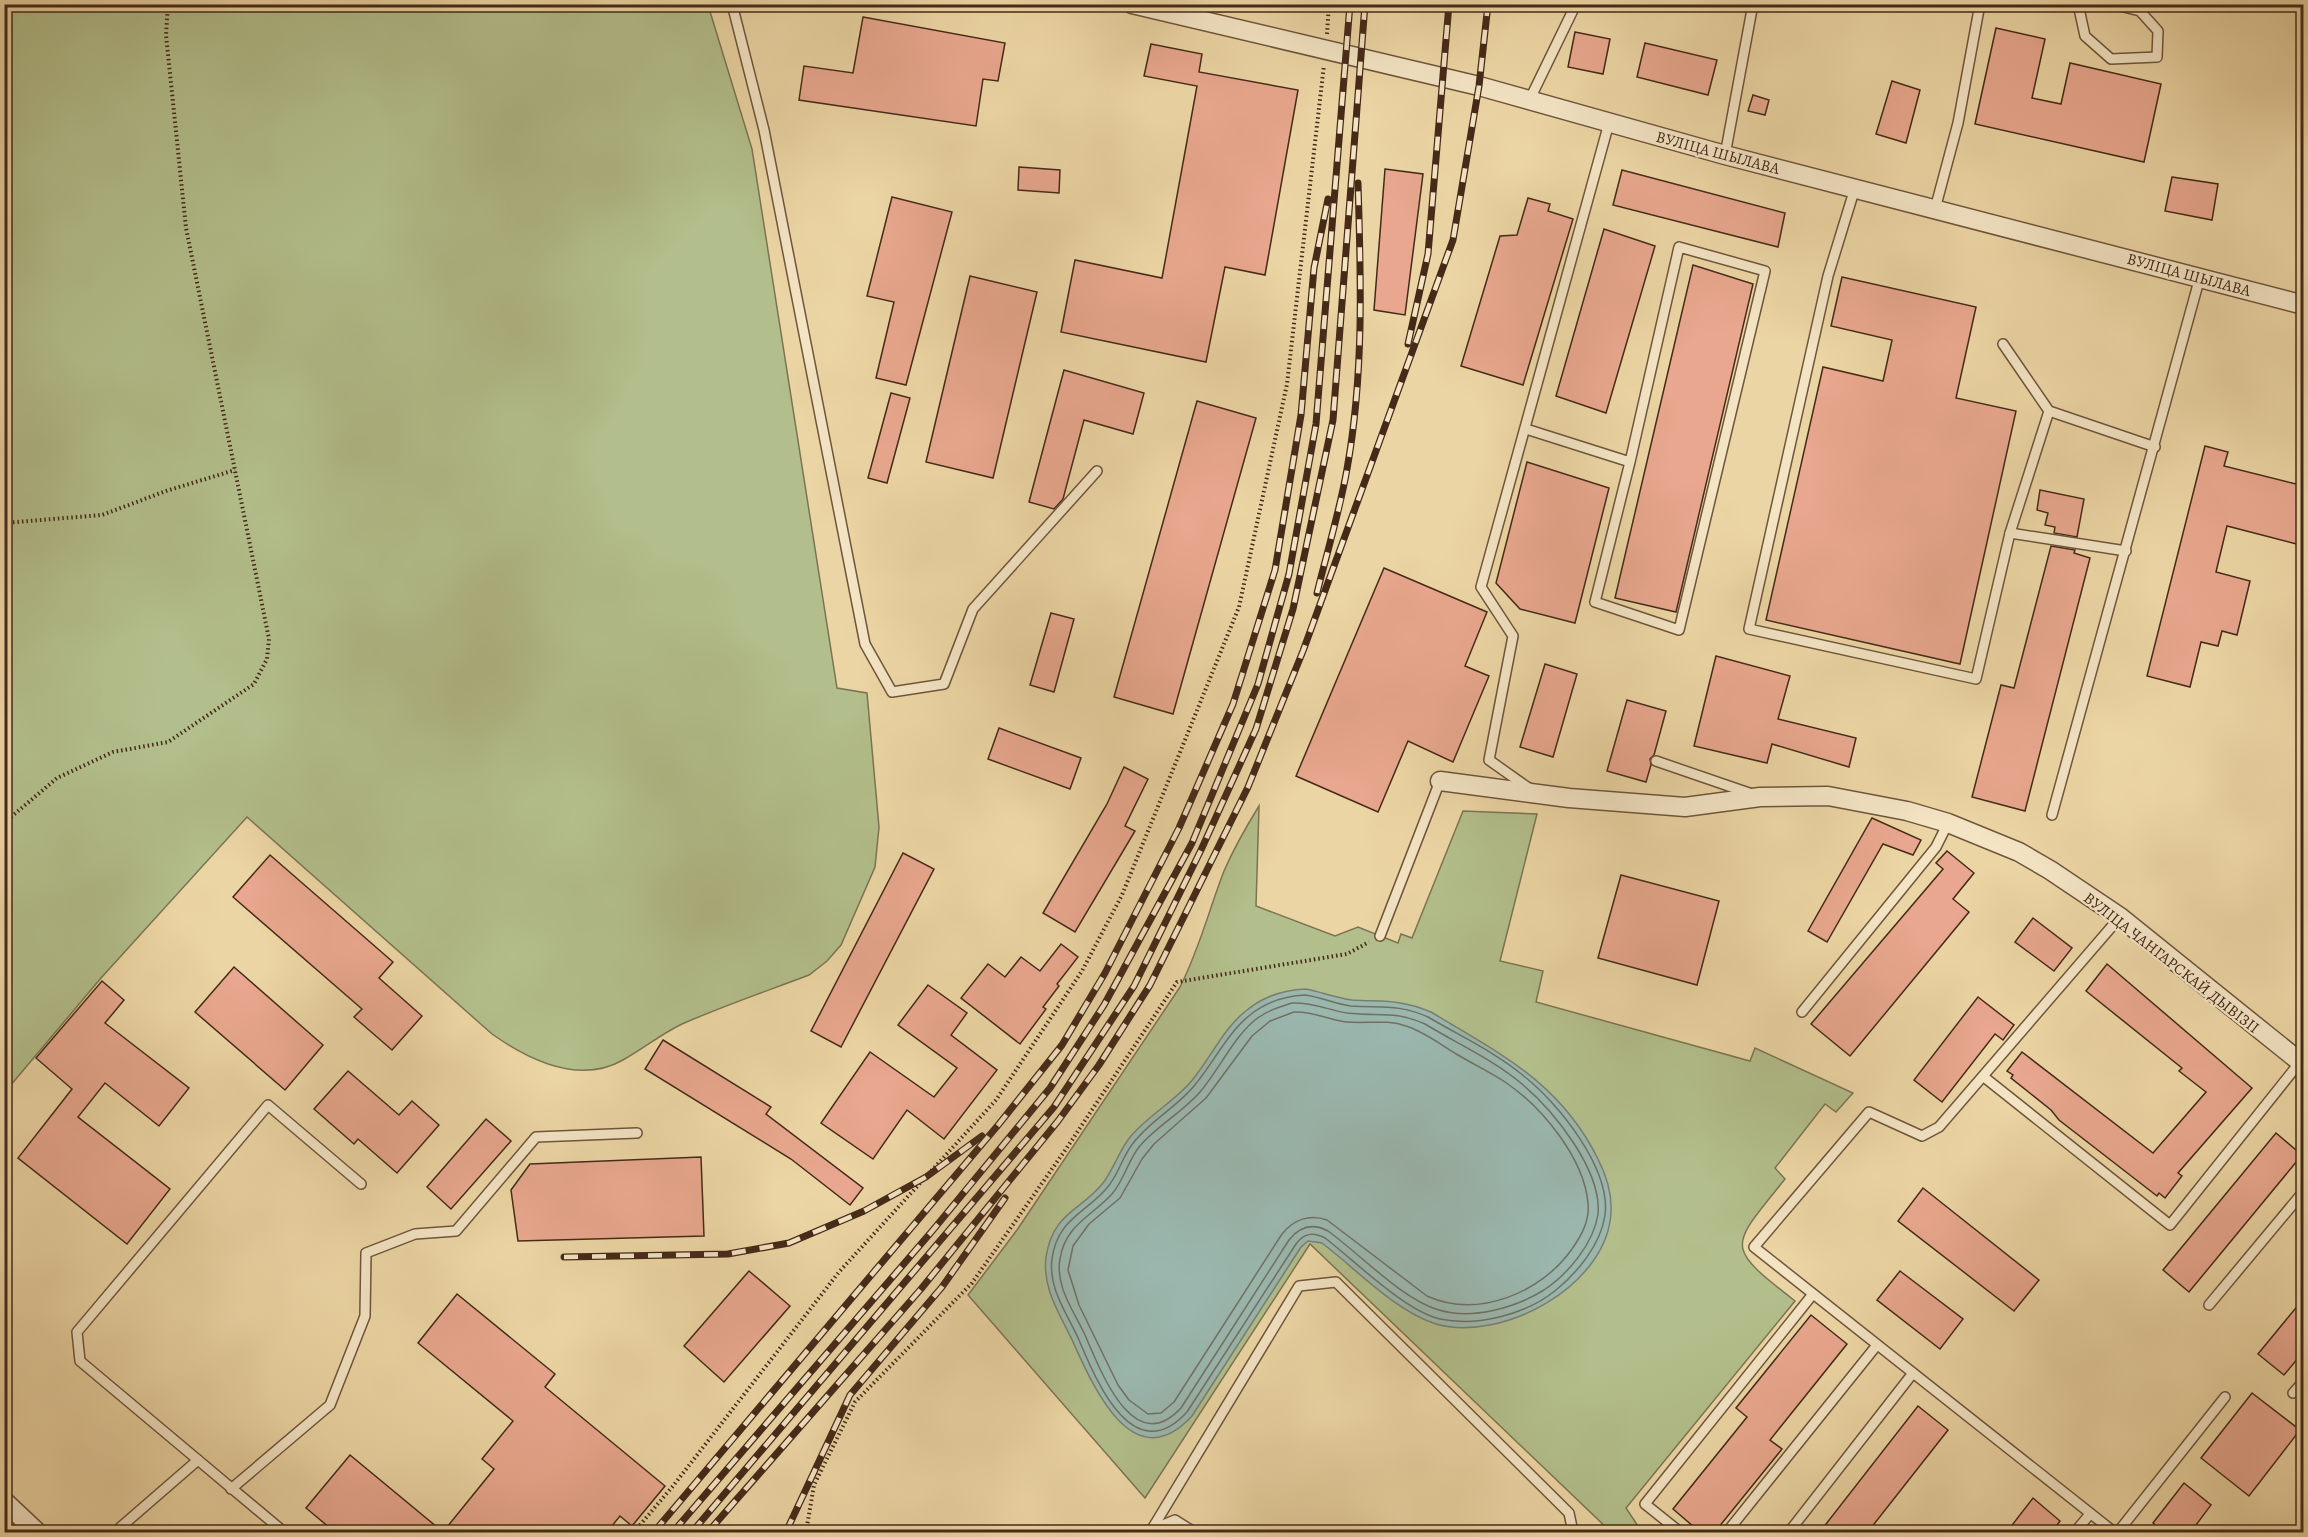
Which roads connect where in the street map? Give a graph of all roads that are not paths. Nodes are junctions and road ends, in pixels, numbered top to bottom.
1 (732, 4) edge
2 (1132, 4) edge
3 (1576, 4) edge
4 (1753, 4) edge
5 (1980, 4) edge
6 (2078, 4) edge
7 (2112, 4) edge
8 (1199, 12) edge
9 (1529, 101) junction
10 (1609, 123) junction
11 (1725, 155) junction
12 (1855, 188) junction
13 (1935, 209) junction
14 (2200, 277) junction
15 (2304, 305) edge
16 (2003, 344) dead end
17 (2049, 411) junction
18 (1526, 429) junction
19 (2155, 447) junction
20 (1630, 462) junction
21 (1097, 471) dead end
22 (2010, 533) junction
23 (2126, 551) junction
24 (1656, 761) dead end
25 (1440, 781) joint
26 (1534, 793) junction
27 (1760, 797) junction
28 (2052, 815) dead end
29 (1948, 823) junction
30 (2120, 917) junction
31 (1380, 936) road end
32 (1802, 1012) dead end
33 (2302, 1064) edge
34 (1984, 1077) junction
35 (637, 1133) dead end
36 (361, 1184) dead end
37 (2304, 1191) edge
38 (1813, 1294) junction
39 (2210, 1305) dead end
40 (1877, 1345) junction
41 (1913, 1373) junction
42 (2304, 1381) edge
43 (2293, 1393) dead end
44 (2225, 1397) dead end
45 (198, 1460) junction
46 (231, 1489) junction
47 (4, 1501) edge
48 (2090, 1514) junction
49 (1151, 1531) edge
50 (37, 1533) edge
51 (115, 1533) edge
52 (284, 1533) edge
53 (1194, 1533) edge
54 (1573, 1533) edge
55 (1680, 1533) edge
56 (1727, 1533) edge
57 (1789, 1533) edge
58 (2075, 1533) edge
59 (2116, 1533) edge

1 - 21 lane
2 - 8 street, ВУЛІЦА ШЫЛАВА
3 - 9 lane
4 - 11 lane
5 - 13 lane
6 - 7 lane
8 - 9 street, ВУЛІЦА ШЫЛАВА
9 - 10 street, ВУЛІЦА ШЫЛАВА
10 - 11 street, ВУЛІЦА ШЫЛАВА
10 - 18 lane
11 - 12 street, ВУЛІЦА ШЫЛАВА
12 - 13 street, ВУЛІЦА ШЫЛАВА
12 - 22 lane
13 - 14 street, ВУЛІЦА ШЫЛАВА
14 - 15 street, ВУЛІЦА ШЫЛАВА
14 - 19 lane
16 - 17 lane
17 - 19 lane
17 - 22 lane
18 - 20 lane
18 - 26 lane
19 - 23 lane
20 - 20 lane
22 - 23 lane
23 - 28 lane
24 - 27 lane
25 - 26 street, ВУЛІЦА ЧАНГАРСКАЙ ДЫВІЗІІ
25 - 31 lane
26 - 27 street, ВУЛІЦА ЧАНГАРСКАЙ ДЫВІЗІІ
27 - 29 street, ВУЛІЦА ЧАНГАРСКАЙ ДЫВІЗІІ
29 - 30 street, ВУЛІЦА ЧАНГАРСКАЙ ДЫВІЗІІ
29 - 32 lane
30 - 33 street, ВУЛІЦА ЧАНГАРСКАЙ ДЫВІЗІІ
30 - 34 lane
33 - 34 lane
34 - 38 lane
35 - 46 lane
36 - 45 lane
37 - 39 lane
38 - 40 lane
38 - 55 lane
40 - 41 lane
40 - 56 lane
41 - 48 lane
41 - 57 lane
42 - 43 lane
44 - 59 lane
45 - 46 lane
45 - 51 lane
46 - 52 lane
47 - 50 street
48 - 58 lane
48 - 59 lane
49 - 53 lane
49 - 54 lane

